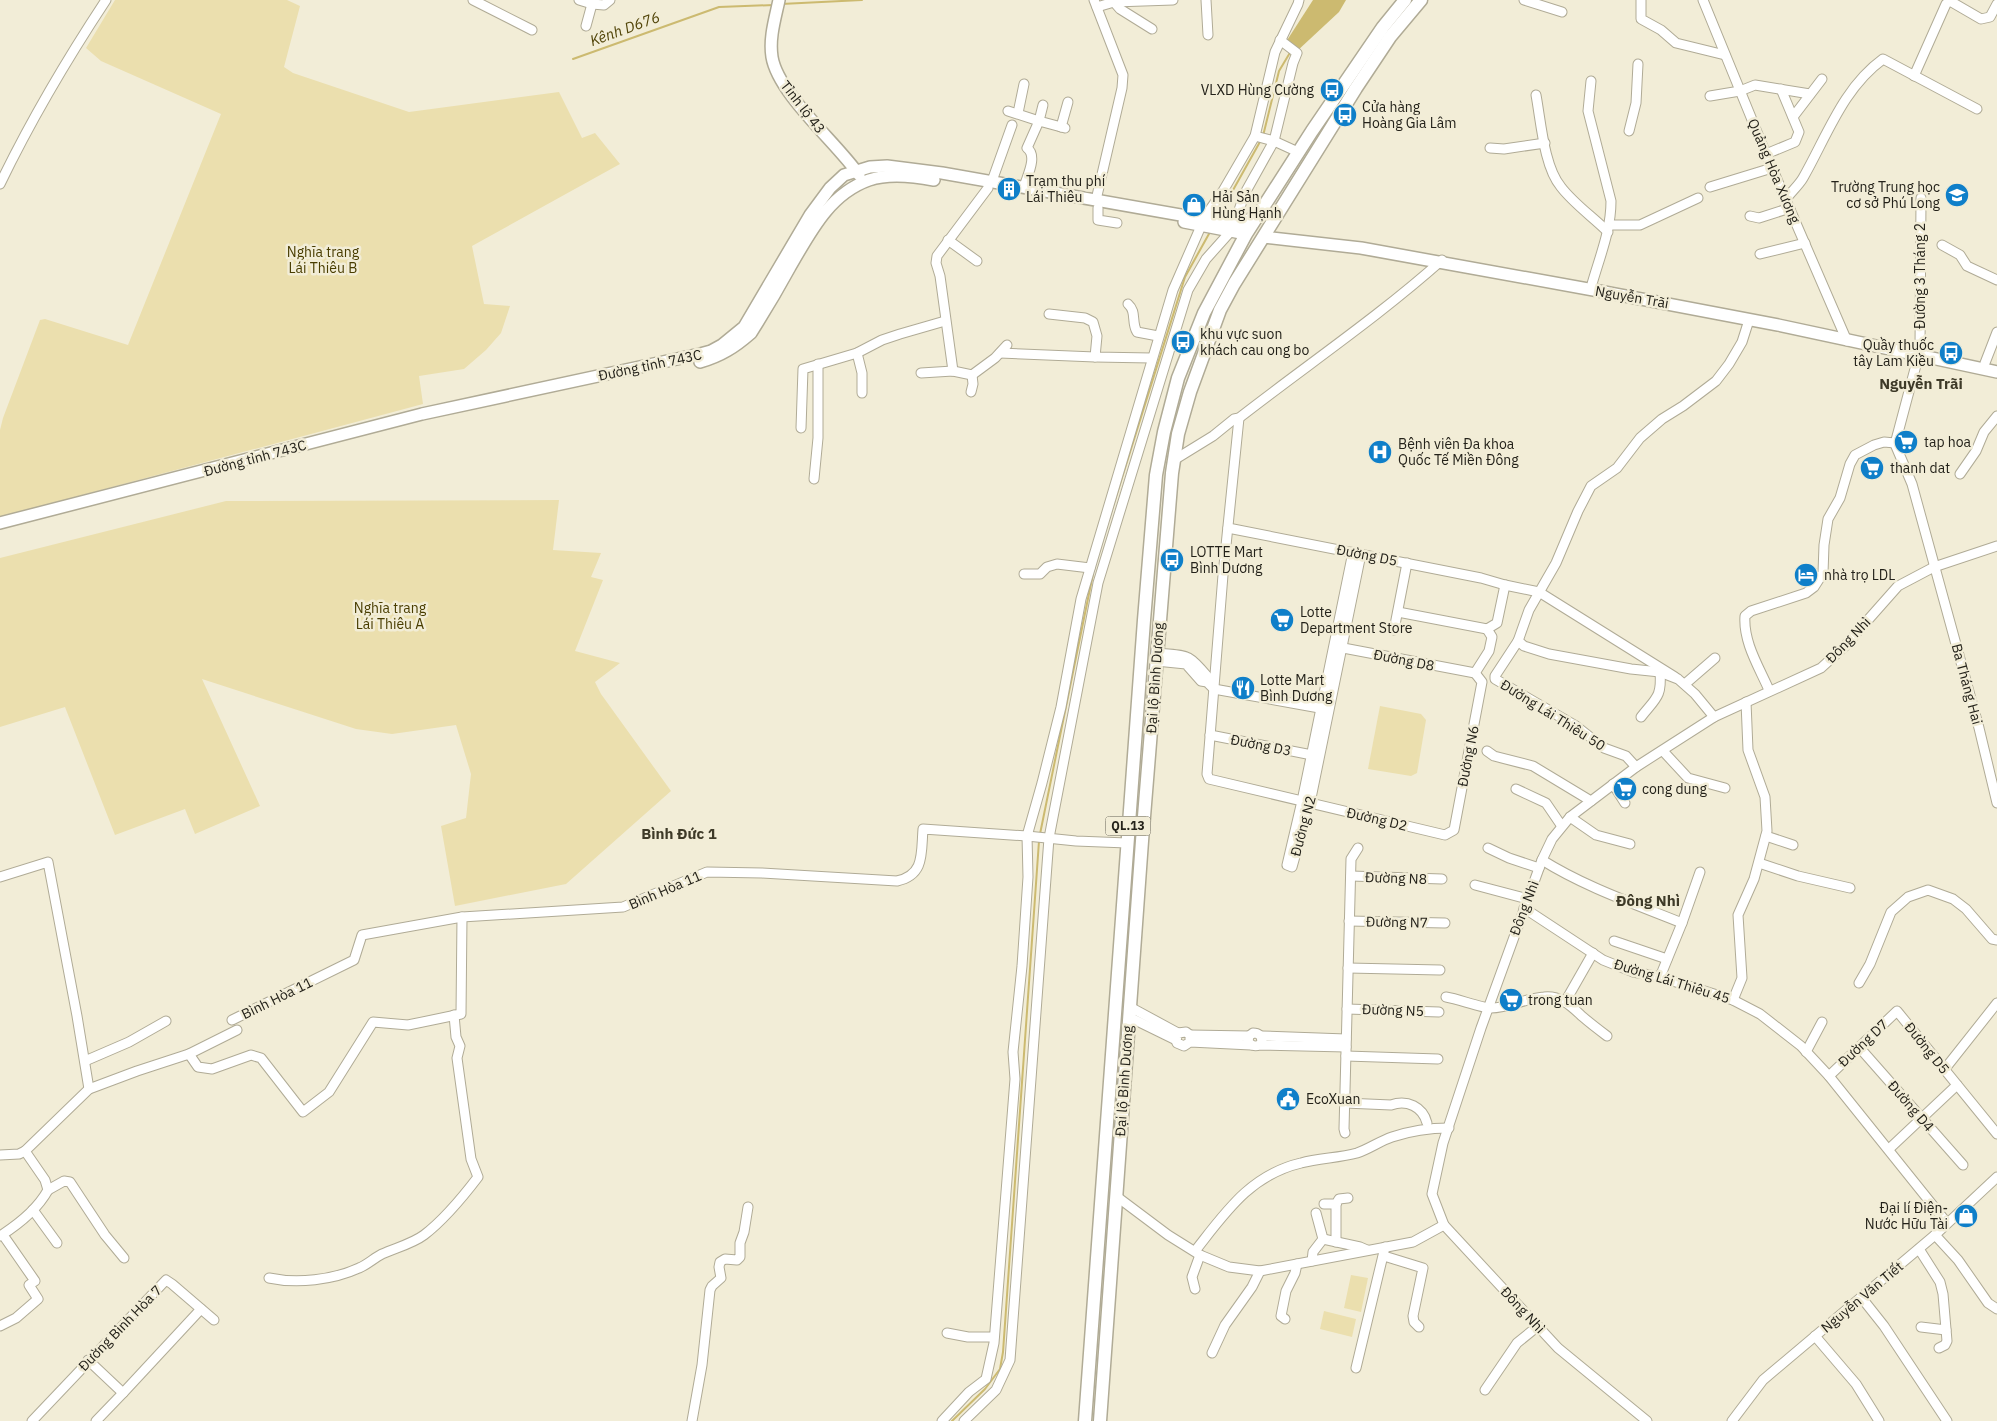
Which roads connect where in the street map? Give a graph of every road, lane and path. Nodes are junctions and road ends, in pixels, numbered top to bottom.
1 (106, 0) edge
2 (473, 0) edge
3 (579, 0) edge
4 (610, 0) edge
5 (779, 0) edge
6 (1173, 0) edge
7 (1206, 0) edge
8 (1299, 0) edge
9 (1405, 0) edge
10 (1421, 0) edge
11 (1524, 0) edge
12 (1641, 0) edge
13 (1702, 0) edge
14 (1114, 2) junction
15 (1095, 3) edge
16 (592, 4) junction
17 (1997, 4) edge
18 (1562, 12) dead end
19 (586, 26) dead end
20 (1152, 29) dead end
21 (532, 30) dead end
22 (1208, 35) dead end
23 (1280, 40) junction
24 (1725, 55) junction
25 (1638, 64) dead end
26 (1914, 76) junction
27 (1822, 79) dead end
28 (1591, 81) dead end
29 (1024, 84) dead end
30 (1781, 89) junction
31 (1740, 91) junction
32 (1810, 94) junction
33 (1536, 95) dead end
34 (1710, 96) dead end
35 (1068, 102) dead end
36 (1043, 105) dead end
37 (1977, 109) dead end
38 (1008, 110) dead end
39 (1018, 113) junction
40 (1793, 117) junction
41 (1039, 121) junction
42 (1012, 125) dead end
43 (1629, 131) dead end
44 (1255, 136) junction
45 (1274, 141) junction
46 (1545, 143) junction
47 (1490, 148) dead end
48 (1298, 152) junction
49 (1766, 154) junction
50 (1772, 168) junction
51 (856, 170) junction
52 (864, 183) junction
53 (0, 184) edge
54 (990, 185) junction
55 (1024, 187) junction
56 (1710, 187) dead end
57 (1698, 198) dead end
58 (1921, 198) dead end
59 (1786, 199) junction
60 (1096, 205) junction
61 (1790, 208) junction
62 (1257, 216) junction
63 (1750, 216) dead end
64 (1203, 222) junction
65 (1117, 223) dead end
66 (1232, 228) junction
67 (1609, 229) junction
68 (1248, 230) junction
69 (1267, 234) junction
70 (948, 240) junction
71 (1805, 244) junction
72 (1942, 245) dead end
73 (1239, 246) junction
74 (1760, 254) dead end
75 (1441, 260) junction
76 (977, 261) dead end
77 (1546, 279) junction
78 (1997, 280) edge
79 (1592, 284) junction
80 (1128, 304) dead end
81 (1713, 310) junction
82 (1049, 314) dead end
83 (1749, 320) junction
84 (946, 321) junction
85 (1997, 332) edge
86 (1158, 336) junction
87 (1846, 337) junction
88 (1006, 345) dead end
89 (857, 353) junction
90 (1000, 353) junction
91 (1919, 353) junction
92 (1095, 357) junction
93 (1151, 358) junction
94 (818, 364) junction
95 (1991, 365) edge
96 (953, 371) junction
97 (1997, 372) edge
98 (921, 373) dead end
99 (972, 375) junction
100 (971, 392) dead end
101 (862, 393) dead end
102 (496, 401) junction
103 (1997, 416) edge
104 (1239, 418) junction
105 (801, 428) dead end
106 (1895, 442) junction
107 (1174, 460) junction
108 (1960, 474) dead end
109 (814, 479) dead end
110 (120, 496) junction
111 (0, 523) edge
112 (1228, 528) junction
113 (0, 531) edge
114 (1997, 546) edge
115 (1357, 553) junction
116 (1407, 563) junction
117 (1934, 567) junction
118 (1090, 568) junction
119 (1024, 574) dead end
120 (1505, 585) junction
121 (1539, 592) junction
122 (1398, 612) junction
123 (1487, 629) junction
124 (1394, 630) dead end
125 (1518, 641) junction
126 (1338, 647) junction
127 (1157, 657) junction
128 (1715, 658) dead end
129 (1660, 672) junction
130 (1475, 673) junction
131 (1675, 677) junction
132 (1685, 684) junction
133 (1214, 689) junction
134 (1769, 690) junction
135 (1746, 702) junction
136 (1325, 709) junction
137 (1641, 716) dead end
138 (1714, 717) junction
139 (1210, 735) junction
140 (1488, 751) dead end
141 (1663, 751) junction
142 (1312, 755) junction
143 (1636, 768) junction
144 (1613, 784) junction
145 (1516, 788) dead end
146 (1725, 788) dead end
147 (1591, 801) junction
148 (1306, 802) junction
149 (1625, 803) dead end
150 (1997, 803) edge
151 (1570, 817) junction
152 (1561, 825) junction
153 (1445, 835) joint
154 (1029, 836) junction
155 (1766, 836) junction
156 (1049, 838) junction
157 (1142, 841) junction
158 (1127, 843) junction
159 (1630, 844) dead end
160 (1793, 845) dead end
161 (1358, 848) dead end
162 (1488, 848) dead end
163 (1759, 863) junction
164 (1541, 864) junction
165 (1700, 872) dead end
166 (1351, 876) junction
167 (0, 877) edge
168 (1442, 879) dead end
169 (1475, 885) dead end
170 (1850, 888) dead end
171 (1528, 899) junction
172 (1524, 908) junction
173 (462, 917) junction
174 (1349, 921) junction
175 (1445, 923) dead end
176 (1682, 923) junction
177 (1997, 940) edge
178 (1614, 941) dead end
179 (1593, 953) junction
180 (1667, 959) junction
181 (1348, 968) junction
182 (1440, 970) dead end
183 (1660, 977) junction
184 (1858, 983) dead end
185 (1446, 997) dead end
186 (1733, 1000) junction
187 (1565, 1002) junction
188 (1997, 1003) edge
189 (1488, 1008) junction
190 (1347, 1009) junction
191 (1115, 1011) junction
192 (1130, 1012) junction
193 (1439, 1012) dead end
194 (1897, 1012) joint
195 (454, 1015) junction
196 (232, 1020) dead end
197 (166, 1021) dead end
198 (1822, 1022) dead end
199 (237, 1030) dead end
200 (1607, 1036) dead end
201 (1346, 1047) junction
202 (1859, 1047) junction
203 (1806, 1052) junction
204 (189, 1054) junction
205 (1438, 1059) dead end
206 (84, 1061) junction
207 (1944, 1070) junction
208 (1829, 1076) junction
209 (1957, 1085) junction
210 (89, 1090) junction
211 (1345, 1103) junction
212 (1922, 1118) junction
213 (1427, 1123) dead end
214 (1448, 1128) junction
215 (1346, 1133) dead end
216 (1997, 1134) edge
217 (1889, 1149) junction
218 (25, 1151) junction
219 (0, 1155) edge
220 (1963, 1165) dead end
221 (1997, 1177) edge
222 (48, 1190) junction
223 (1116, 1196) junction
224 (1348, 1198) dead end
225 (1324, 1204) dead end
226 (1336, 1204) junction
227 (748, 1207) dead end
228 (33, 1210) junction
229 (1316, 1213) dead end
230 (1947, 1223) junction
231 (1444, 1225) junction
232 (1935, 1235) junction
233 (1, 1236) edge
234 (1323, 1239) junction
235 (1336, 1242) junction
236 (57, 1243) dead end
237 (1919, 1248) junction
238 (1367, 1250) junction
239 (1384, 1252) junction
240 (1197, 1253) junction
241 (124, 1258) dead end
242 (1312, 1261) junction
243 (1297, 1264) junction
244 (1260, 1271) junction
245 (269, 1278) dead end
246 (1195, 1289) dead end
247 (1862, 1297) junction
248 (202, 1310) junction
249 (1997, 1310) edge
250 (214, 1320) dead end
251 (1285, 1320) dead end
252 (0, 1326) edge
253 (1538, 1326) junction
254 (1419, 1327) dead end
255 (1921, 1327) dead end
256 (1946, 1330) junction
257 (946, 1333) dead end
258 (1815, 1336) junction
259 (994, 1337) junction
260 (1939, 1348) dead end
261 (1212, 1353) dead end
262 (88, 1360) junction
263 (1356, 1368) dead end
264 (1485, 1390) dead end
265 (123, 1393) junction
266 (32, 1421) edge
267 (96, 1421) edge
268 (692, 1421) edge
269 (942, 1421) edge
270 (964, 1421) edge
271 (1084, 1421) edge
272 (1100, 1421) edge
273 (1647, 1421) edge
274 (1732, 1421) edge
275 (1879, 1421) edge
276 (1947, 1421) edge

1 - 53 street
2 - 21 street
3 - 16 street
4 - 16 street
5 - 51 main road, Tỉnh lộ 43
6 - 14 street
7 - 22 street
8 - 23 street
9 - 48 highway, Đại lộ Bình Dương / QL.13
10 - 69 highway, Đại lộ Bình Dương / QL.13
11 - 18 street
12 - 24 street
13 - 24 street, Quảng Hòa Xương
14 - 15 street
14 - 20 street
15 - 60 street
16 - 19 street
17 - 26 street
23 - 44 street
23 - 45 street
24 - 31 street, Quảng Hòa Xương
25 - 43 street
26 - 37 street
26 - 59 street
27 - 32 street
28 - 67 street
29 - 39 street
30 - 31 street
30 - 32 street
30 - 40 street
31 - 34 street
31 - 49 street, Quảng Hòa Xương
32 - 40 street
33 - 46 street
35 - 41 street
36 - 41 street
38 - 39 street
39 - 41 street
40 - 49 street
41 - 55 street
42 - 54 street
44 - 45 street
44 - 64 street
45 - 48 street
45 - 66 street
46 - 47 street
46 - 67 street
48 - 62 highway, Đại lộ Bình Dương / QL.13
49 - 50 street, Quảng Hòa Xương
50 - 56 street
50 - 59 street, Quảng Hòa Xương
51 - 52 main road, Tỉnh lộ 43
51 - 54 main road, Đường tỉnh 743C
51 - 102 main road, Đường tỉnh 743C
52 - 54 main road, Đường tỉnh 743C
52 - 102 main road, Đường tỉnh 743C
54 - 55 main road, Đường tỉnh 743C
54 - 60 main road, Đường tỉnh 743C
54 - 70 street
55 - 60 main road, Đường tỉnh 743C
57 - 67 street
58 - 91 street, Đường 3 Tháng 2
59 - 61 street, Quảng Hòa Xương
60 - 64 main road, Đường tỉnh 743C
60 - 65 street
61 - 63 street
61 - 71 street, Quảng Hòa Xương
62 - 66 highway
62 - 68 highway, Đại lộ Bình Dương / QL.13
64 - 66 main road, Đường tỉnh 743C
64 - 86 street
66 - 68 main road, Đường tỉnh 743C
66 - 73 highway
66 - 156 street
67 - 79 street
68 - 69 highway
68 - 73 highway, Đại lộ Bình Dương / QL.13
69 - 75 main road, Nguyễn Trãi
69 - 107 highway, Đại lộ Bình Dương / QL.13
70 - 76 street
70 - 84 street
71 - 74 street
71 - 87 street, Quảng Hòa Xương
72 - 78 street
73 - 158 highway, Đại lộ Bình Dương / QL.13
75 - 77 main road, Nguyễn Trãi
75 - 104 street
77 - 79 main road, Nguyễn Trãi
77 - 81 main road, Nguyễn Trãi
79 - 81 main road, Nguyễn Trãi
80 - 86 street
81 - 83 main road, Nguyễn Trãi
81 - 87 main road, Nguyễn Trãi
82 - 92 street
83 - 87 main road, Nguyễn Trãi
83 - 121 street
84 - 89 street
84 - 96 street
85 - 95 street
86 - 93 street
87 - 91 main road, Nguyễn Trãi
88 - 90 street
89 - 94 street
89 - 101 street
90 - 92 street
90 - 99 street
91 - 95 main road, Nguyễn Trãi
91 - 97 main road, Nguyễn Trãi
91 - 106 street, Đường 3 Tháng 2
92 - 93 street
93 - 118 street
94 - 105 street
94 - 109 street
96 - 98 street
96 - 99 street
99 - 100 street
102 - 110 main road, Đường tỉnh 743C
103 - 108 street
104 - 107 street
104 - 112 street
106 - 117 street, Ba Tháng Hai
106 - 134 street
107 - 127 highway, Đại lộ Bình Dương / QL.13
110 - 111 main road, Đường tỉnh 743C
110 - 113 main road, Đường tỉnh 743C
112 - 115 street, Đường D5
112 - 133 street
114 - 117 street, Đông Nhì
115 - 116 street, Đường D5
115 - 126 street, Đường N2
116 - 120 street, Đường D5
116 - 122 street
117 - 134 street, Đông Nhì
117 - 150 street, Ba Tháng Hai
118 - 119 street
118 - 154 street
120 - 121 street, Đường D5
120 - 123 street
121 - 125 street
121 - 131 street
122 - 123 street
122 - 124 street
123 - 130 street
125 - 129 street
125 - 143 street, Đường Lái Thiêu 50
126 - 130 street, Đường D8
126 - 136 street, Đường N2
127 - 133 street
127 - 157 highway, Đại lộ Bình Dương / QL.13
128 - 132 street
129 - 131 street
129 - 137 street
130 - 153 street, Đường N6
131 - 132 street
132 - 138 street
133 - 136 street
133 - 139 street
134 - 135 street, Đông Nhì
135 - 138 street, Đông Nhì
135 - 155 street
136 - 142 street, Đường N2
136 - 148 street, Đường N2
138 - 141 street, Đông Nhì
139 - 142 street, Đường D3
139 - 148 street, Đường D2
140 - 147 street
141 - 143 street, Đông Nhì
141 - 146 street
142 - 148 street, Đường N2
143 - 144 street, Đông Nhì
144 - 147 street, Đông Nhì
144 - 149 street
145 - 152 street
147 - 151 street, Đông Nhì
148 - 148 street, Đường N2
148 - 153 street, Đường D2
151 - 152 street, Đông Nhì
151 - 159 street
152 - 164 street, Đông Nhì
154 - 156 street
154 - 173 street, Bình Hòa 11
154 - 259 street
155 - 160 street
155 - 163 street
156 - 158 street
156 - 270 street
157 - 158 highway
157 - 192 highway, Đại lộ Bình Dương / QL.13
158 - 191 highway, Đại lộ Bình Dương / QL.13
161 - 166 street
162 - 164 street
163 - 170 street
163 - 186 street
164 - 171 street, Đông Nhì
164 - 176 street
165 - 176 street
166 - 168 street, Đường N8
166 - 174 street
167 - 206 street
169 - 171 street
171 - 172 street, Đông Nhì
172 - 179 street, Đường Lái Thiêu 45
172 - 189 street, Đông Nhì
173 - 195 street
173 - 196 street, Bình Hòa 11
174 - 175 street, Đường N7
174 - 181 street
176 - 180 street
177 - 184 street
178 - 180 street
179 - 183 street, Đường Lái Thiêu 45
179 - 187 street
180 - 183 street
181 - 182 street
181 - 190 street
183 - 186 street, Đường Lái Thiêu 45
185 - 189 street
186 - 203 street, Đường Lái Thiêu 45
187 - 189 street
187 - 200 street
188 - 207 street
189 - 214 street, Đông Nhì
190 - 193 street, Đường N5
190 - 201 street
191 - 192 highway
191 - 271 highway, Đại lộ Bình Dương / QL.13
192 - 201 street
192 - 223 highway, Đại lộ Bình Dương / QL.13
194 - 202 street, Đường D7
194 - 207 street, Đường D5
195 - 204 street
195 - 245 street
197 - 206 street
198 - 203 street
199 - 204 street
201 - 205 street
201 - 211 street
202 - 208 street, Đường D7
202 - 212 street, Đường D4
203 - 208 street, Đường Lái Thiêu 45
204 - 210 street
206 - 210 street
207 - 209 street, Đường D5
208 - 217 street, Đường Lái Thiêu 45
209 - 212 street
209 - 216 street, Đường D5
210 - 218 street
211 - 213 street
211 - 215 street
212 - 217 street
212 - 220 street, Đường D4
214 - 231 street, Đông Nhì
214 - 240 street
217 - 230 street, Đường Lái Thiêu 45
218 - 219 street
218 - 222 street
221 - 230 street, Nguyễn Văn Tiết
222 - 228 street
222 - 241 street
223 - 240 street
223 - 272 highway, Đại lộ Bình Dương / QL.13
224 - 226 street
225 - 226 street
226 - 235 street
227 - 268 street
228 - 233 street
228 - 236 street
229 - 234 street
230 - 232 street, Nguyễn Văn Tiết
231 - 239 street
231 - 253 street, Đông Nhì
232 - 237 street, Nguyễn Văn Tiết
232 - 249 street
233 - 252 street
234 - 235 street
234 - 242 street
235 - 238 street
237 - 247 street, Nguyễn Văn Tiết
237 - 256 street
238 - 239 street
238 - 242 street
239 - 254 street
239 - 263 street
240 - 244 street
240 - 246 street
242 - 243 street
243 - 244 street
243 - 251 street
244 - 261 street
247 - 258 street, Nguyễn Văn Tiết
247 - 276 street
248 - 250 street, Đường Bình Hòa 7
248 - 262 street, Đường Bình Hòa 7
248 - 265 street
253 - 264 street
253 - 273 street, Đông Nhì
255 - 256 street
256 - 260 street
257 - 259 street
258 - 274 street, Nguyễn Văn Tiết
258 - 275 street
259 - 269 street
262 - 265 street
262 - 266 street, Đường Bình Hòa 7
265 - 267 street

